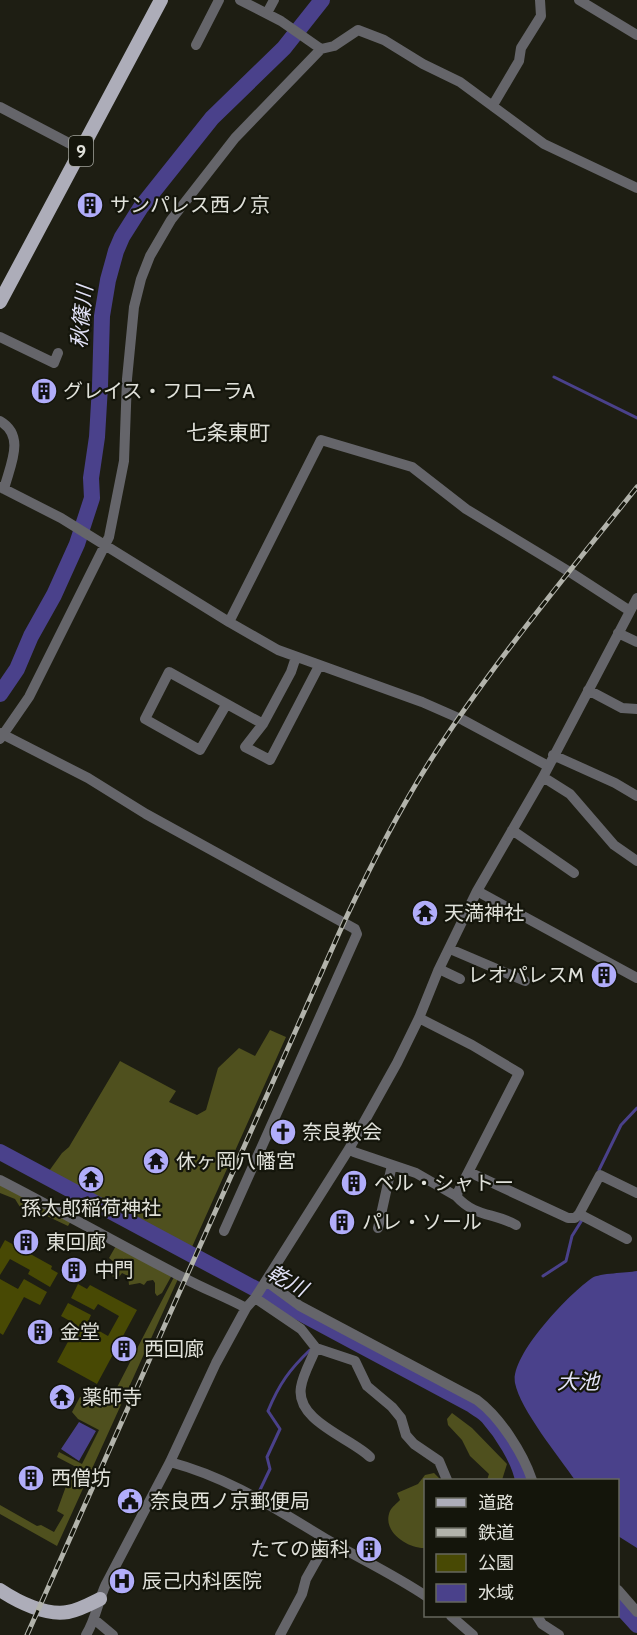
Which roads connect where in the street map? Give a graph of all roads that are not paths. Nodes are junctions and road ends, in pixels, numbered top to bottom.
1 (161, 0) edge
2 (219, 0) edge
3 (240, 0) edge
4 (274, 0) edge
5 (540, 0) edge
6 (579, 0) edge
7 (267, 13) junction
8 (637, 35) edge
9 (196, 45) dead end
10 (318, 46) junction
11 (493, 105) junction
12 (0, 107) edge
13 (82, 150) junction
14 (637, 188) edge
15 (0, 302) edge
16 (0, 338) edge
17 (55, 362) dead end
18 (0, 421) edge
19 (2, 488) edge
20 (101, 544) junction
21 (637, 598) edge
22 (630, 611) junction
23 (229, 622) junction
24 (618, 633) junction
25 (637, 642) edge
26 (296, 657) junction
27 (319, 666) junction
28 (588, 690) junction
29 (226, 705) junction
30 (637, 709) edge
31 (263, 724) junction
32 (1, 735) edge
33 (551, 760) junction
34 (543, 777) junction
35 (637, 796) edge
36 (512, 830) junction
37 (637, 861) edge
38 (574, 873) dead end
39 (477, 891) junction
40 (450, 949) junction
41 (439, 969) junction
42 (637, 978) edge
43 (460, 979) dead end
44 (525, 981) dead end
45 (419, 1018) junction
46 (349, 1149) junction
47 (392, 1165) junction
48 (469, 1172) junction
49 (0, 1180) edge
50 (637, 1193) edge
51 (456, 1196) junction
52 (579, 1214) junction
53 (516, 1225) dead end
54 (378, 1228) dead end
55 (224, 1231) dead end
56 (627, 1239) dead end
57 (266, 1281) junction
58 (255, 1298) junction
59 (246, 1308) junction
60 (316, 1348) junction
61 (370, 1457) dead end
62 (170, 1462) junction
63 (447, 1479) edge
64 (532, 1479) edge
65 (328, 1540) junction
66 (0, 1590) edge
67 (619, 1591) edge
68 (424, 1595) edge
69 (100, 1599) junction
70 (637, 1612) edge
71 (452, 1617) edge
72 (538, 1617) edge
73 (95, 1620) junction
74 (86, 1635) edge
75 (113, 1635) edge
76 (280, 1635) edge
77 (473, 1635) edge
78 (559, 1635) edge

1 - 13 main road, 9
2 - 9 street
3 - 7 street
4 - 7 street
5 - 11 street
6 - 8 street
7 - 10 street
10 - 11 street
10 - 20 street
11 - 14 street
12 - 13 street
13 - 15 main road, 9
16 - 17 street
18 - 19 street
19 - 20 street
20 - 23 street
20 - 32 street
21 - 22 street
22 - 23 street
22 - 24 street
23 - 26 street
24 - 25 street
24 - 28 street
26 - 27 street
26 - 31 street
27 - 31 street
27 - 33 street
28 - 30 street
28 - 33 street
29 - 29 street
29 - 31 street
32 - 55 street
33 - 34 street
33 - 35 street
34 - 36 street
34 - 37 street
36 - 38 street
36 - 39 street
39 - 40 street
39 - 42 street
40 - 41 street
40 - 44 street
41 - 43 street
41 - 45 street
45 - 46 street
45 - 48 street
46 - 47 street
46 - 57 street
47 - 51 street
47 - 54 street
48 - 51 street
48 - 52 street
49 - 59 street
50 - 52 street
51 - 53 street
52 - 56 street
57 - 58 street
57 - 64 street
58 - 59 street
58 - 60 street
59 - 62 street
60 - 61 street
60 - 63 street
62 - 65 street
62 - 69 street
65 - 68 street
65 - 76 street
66 - 69 main road
67 - 70 street
69 - 73 street
71 - 77 street
72 - 78 street
73 - 74 street
73 - 75 street

